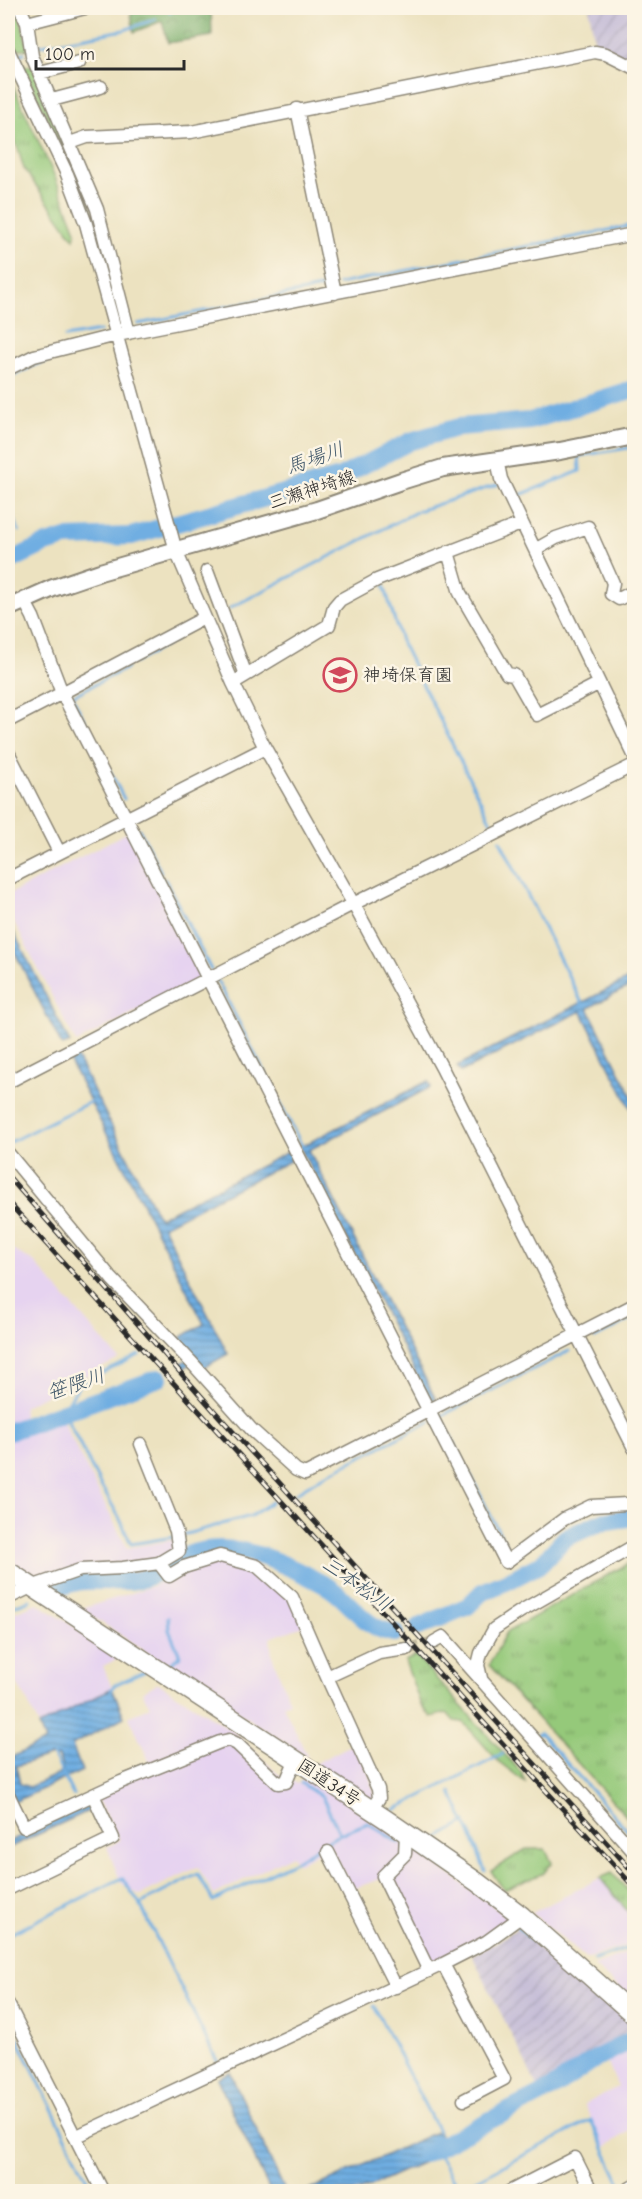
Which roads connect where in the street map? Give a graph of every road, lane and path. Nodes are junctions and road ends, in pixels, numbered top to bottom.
1 (20, 8) edge
2 (85, 8) edge
3 (27, 23) junction
4 (8, 50) edge
5 (79, 63) dead end
6 (634, 68) edge
7 (40, 73) junction
8 (101, 87) dead end
9 (52, 100) junction
10 (297, 109) junction
11 (70, 143) junction
12 (634, 234) edge
13 (334, 293) junction
14 (123, 334) junction
15 (8, 369) edge
16 (634, 436) edge
17 (497, 460) junction
18 (521, 524) junction
19 (174, 544) junction
20 (535, 550) junction
21 (448, 552) junction
22 (207, 571) dead end
23 (634, 591) edge
24 (24, 600) junction
25 (8, 608) edge
26 (204, 618) junction
27 (246, 675) junction
28 (233, 683) junction
29 (598, 684) junction
30 (62, 693) junction
31 (8, 721) edge
32 (265, 748) junction
33 (8, 752) edge
34 (634, 755) edge
35 (634, 765) edge
36 (126, 818) junction
37 (59, 852) junction
38 (8, 879) edge
39 (354, 905) junction
40 (208, 978) junction
41 (8, 1082) edge
42 (8, 1153) edge
43 (634, 1305) edge
44 (577, 1334) junction
45 (433, 1417) junction
46 (141, 1444) dead end
47 (634, 1448) edge
48 (627, 1504) dead end
49 (634, 1546) edge
50 (159, 1563) junction
51 (8, 1571) edge
52 (31, 1587) junction
53 (8, 1598) edge
54 (434, 1641) tunnel mouth
55 (407, 1649) tunnel mouth
56 (327, 1677) junction
57 (482, 1682) junction
58 (295, 1761) junction
59 (8, 1794) edge
60 (93, 1795) junction
61 (371, 1810) junction
62 (406, 1833) junction
63 (328, 1852) dead end
64 (634, 1852) edge
65 (8, 1889) edge
66 (522, 1916) junction
67 (443, 1964) junction
68 (429, 1971) junction
69 (396, 1987) junction
70 (8, 2004) edge
71 (634, 2014) edge
72 (464, 2100) dead end
73 (75, 2137) junction
74 (103, 2192) edge
75 (509, 2192) edge
76 (592, 2192) edge

1 - 3 street
2 - 3 street
3 - 7 street
4 - 14 street
5 - 7 street
6 - 10 street
7 - 9 street
8 - 9 street
9 - 11 street
10 - 11 street
10 - 13 street
11 - 14 street
12 - 13 street
13 - 14 street
14 - 15 street
14 - 19 street
16 - 17 main road, 三瀬神埼線
17 - 18 street
17 - 19 main road, 三瀬神埼線
18 - 20 street
18 - 21 street
19 - 24 main road, 三瀬神埼線
19 - 26 street
20 - 23 street
20 - 29 street
21 - 27 street
21 - 29 street
22 - 27 street
24 - 25 main road, 三瀬神埼線
24 - 30 street
26 - 28 street
26 - 30 street
27 - 28 street
28 - 32 street
29 - 34 street
30 - 31 street
30 - 36 street
32 - 36 street
32 - 39 street
33 - 37 street
35 - 39 street
36 - 37 street
36 - 40 street
37 - 38 street
39 - 40 street
39 - 44 street
40 - 41 street
40 - 45 street
42 - 45 street
43 - 44 street
44 - 45 street
44 - 47 street
45 - 48 street
46 - 50 street
49 - 57 street
50 - 52 street
50 - 56 street
51 - 52 highway, 国道34号
52 - 53 street
52 - 58 highway, 国道34号
54 - 57 street
55 - 56 street
56 - 61 street
57 - 64 street
58 - 60 street
58 - 61 highway, 国道34号
59 - 60 street
60 - 65 street
61 - 62 highway, 国道34号
62 - 66 highway, 国道34号
62 - 68 street
63 - 69 street
66 - 67 street
66 - 71 highway, 国道34号
67 - 68 street
67 - 72 street
68 - 69 street
69 - 73 street
70 - 73 street
73 - 74 street
75 - 76 street

